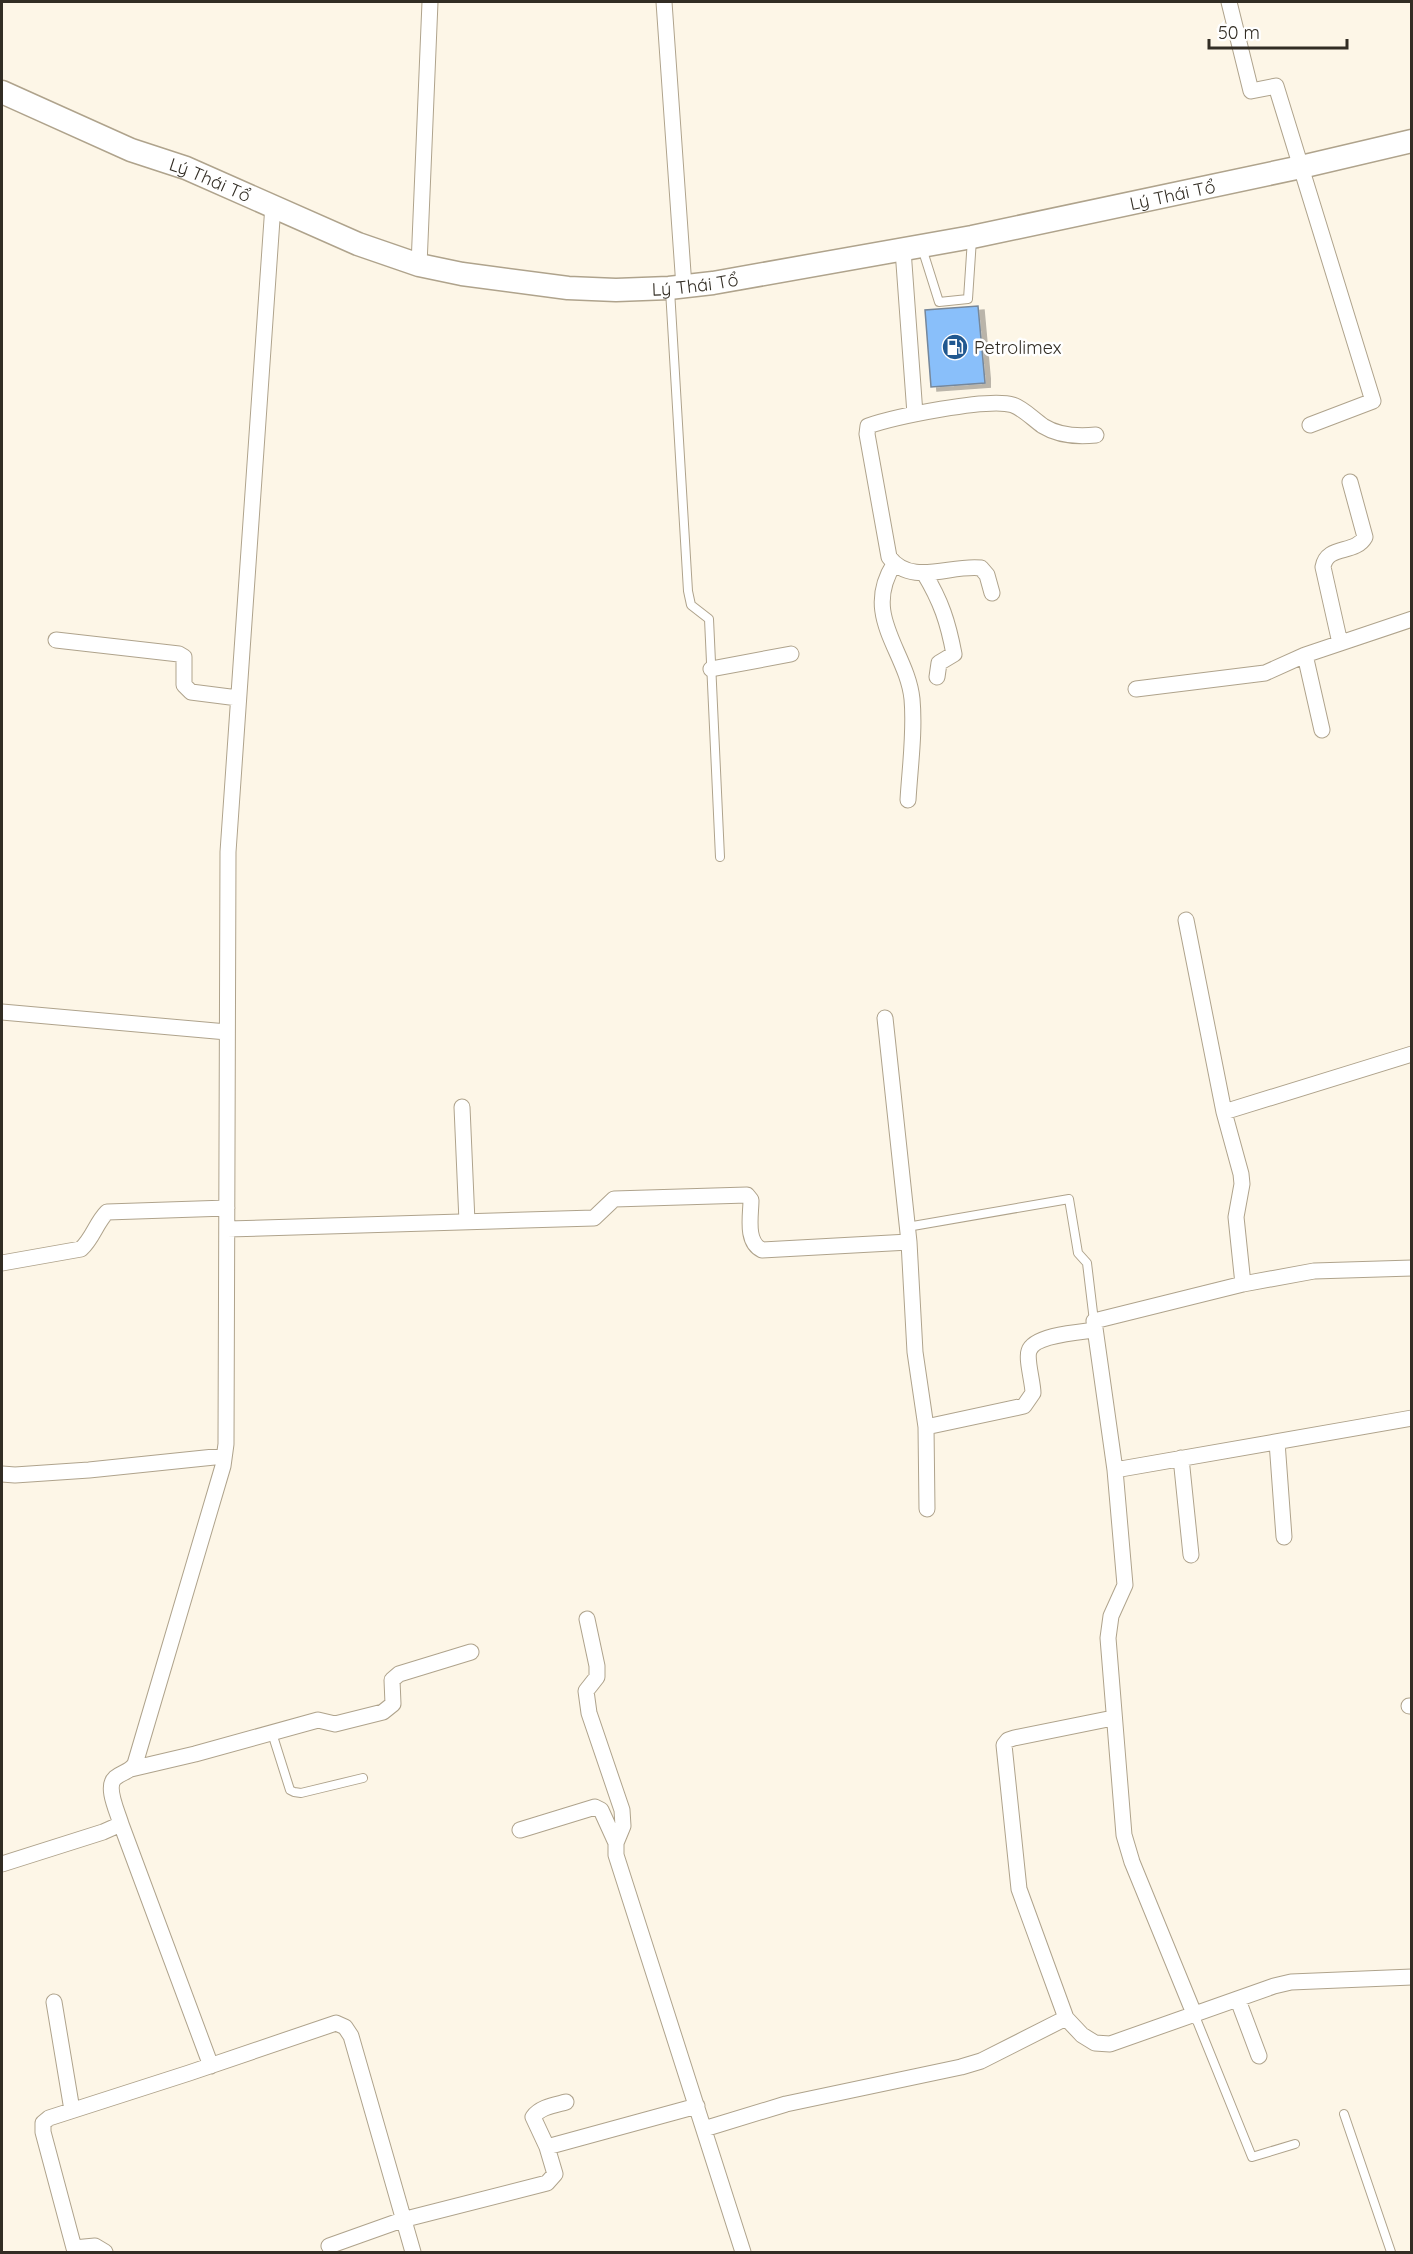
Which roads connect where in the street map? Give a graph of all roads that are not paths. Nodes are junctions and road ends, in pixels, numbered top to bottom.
1 (430, 2) edge
2 (664, 2) edge
3 (1228, 2) edge
4 (2, 92) edge
5 (1412, 141) edge
6 (1301, 167) junction
7 (273, 206) junction
8 (972, 237) junction
9 (912, 248) junction
10 (419, 265) junction
11 (677, 287) junction
12 (915, 414) junction
13 (1310, 425) dead end
14 (1096, 435) dead end
15 (1350, 482) dead end
16 (894, 564) junction
17 (924, 573) junction
18 (992, 593) dead end
19 (1412, 619) edge
20 (56, 640) dead end
21 (1340, 643) junction
22 (790, 654) dead end
23 (1305, 656) junction
24 (711, 669) junction
25 (937, 677) dead end
26 (1136, 688) dead end
27 (238, 698) junction
28 (1322, 730) dead end
29 (908, 800) dead end
30 (720, 857) dead end
31 (1186, 920) dead end
32 (2, 1012) edge
33 (885, 1018) dead end
34 (227, 1032) junction
35 (1412, 1053) edge
36 (462, 1107) dead end
37 (1224, 1112) junction
38 (227, 1208) junction
39 (467, 1222) junction
40 (227, 1229) junction
41 (908, 1234) junction
42 (2, 1263) edge
43 (1412, 1268) edge
44 (1243, 1284) junction
45 (1095, 1326) junction
46 (1412, 1418) edge
47 (926, 1427) junction
48 (1277, 1442) junction
49 (224, 1456) junction
50 (1181, 1458) junction
51 (1115, 1470) junction
52 (2, 1474) edge
53 (927, 1509) dead end
54 (1284, 1536) dead end
55 (1191, 1555) dead end
56 (587, 1619) dead end
57 (471, 1652) dead end
58 (1113, 1718) junction
59 (272, 1733) junction
60 (131, 1769) junction
61 (363, 1778) dead end
62 (121, 1824) junction
63 (520, 1830) dead end
64 (616, 1844) junction
65 (2, 1864) edge
66 (1412, 1977) edge
67 (1238, 2000) junction
68 (54, 2002) dead end
69 (1195, 2016) junction
70 (1066, 2018) junction
71 (1259, 2056) dead end
72 (210, 2066) junction
73 (566, 2102) dead end
74 (697, 2106) junction
75 (72, 2110) junction
76 (1344, 2114) dead end
77 (704, 2129) junction
78 (1295, 2144) dead end
79 (547, 2147) junction
80 (402, 2220) junction
81 (329, 2246) dead end
82 (68, 2250) edge
83 (105, 2253) edge
84 (412, 2253) edge
85 (743, 2253) edge
86 (1391, 2253) edge

1 - 10 street
2 - 11 street
3 - 6 street
4 - 7 main road, Lý Thái Tổ
5 - 6 main road, Lý Thái Tổ
6 - 8 main road, Lý Thái Tổ
6 - 13 street
7 - 10 main road, Lý Thái Tổ
7 - 27 street
8 - 9 main road, Lý Thái Tổ
8 - 9 lane
9 - 11 main road, Lý Thái Tổ
9 - 12 street
10 - 11 main road, Lý Thái Tổ
11 - 24 lane
12 - 14 street
12 - 16 street
15 - 21 street
16 - 17 street
16 - 29 street
17 - 18 street
17 - 25 street
19 - 21 street
20 - 27 street
21 - 23 street
22 - 24 street
23 - 26 street
23 - 28 street
24 - 30 lane
27 - 34 street
31 - 37 street
32 - 34 street
33 - 41 street
34 - 38 street
35 - 37 street
36 - 39 street
37 - 44 street
38 - 40 street
38 - 42 street
39 - 40 street
39 - 41 street
40 - 49 street
41 - 45 lane
41 - 47 street
43 - 44 street
44 - 45 street
45 - 47 street
45 - 51 street
46 - 48 street
47 - 53 street
48 - 50 street
48 - 54 street
49 - 52 street
49 - 60 street
50 - 51 street
50 - 55 street
51 - 58 street
56 - 64 street
57 - 59 street
58 - 69 street
58 - 70 street
59 - 60 street
59 - 61 lane
60 - 62 street
62 - 65 street
62 - 72 street
63 - 64 street
64 - 74 street
66 - 67 street
67 - 69 street
67 - 71 street
68 - 75 street
69 - 70 street
69 - 78 lane
70 - 77 street
72 - 75 street
72 - 80 street
73 - 79 street
74 - 77 street
74 - 79 street
75 - 82 street
76 - 86 lane
77 - 85 street
79 - 80 street
80 - 81 street
80 - 84 street
82 - 83 street

